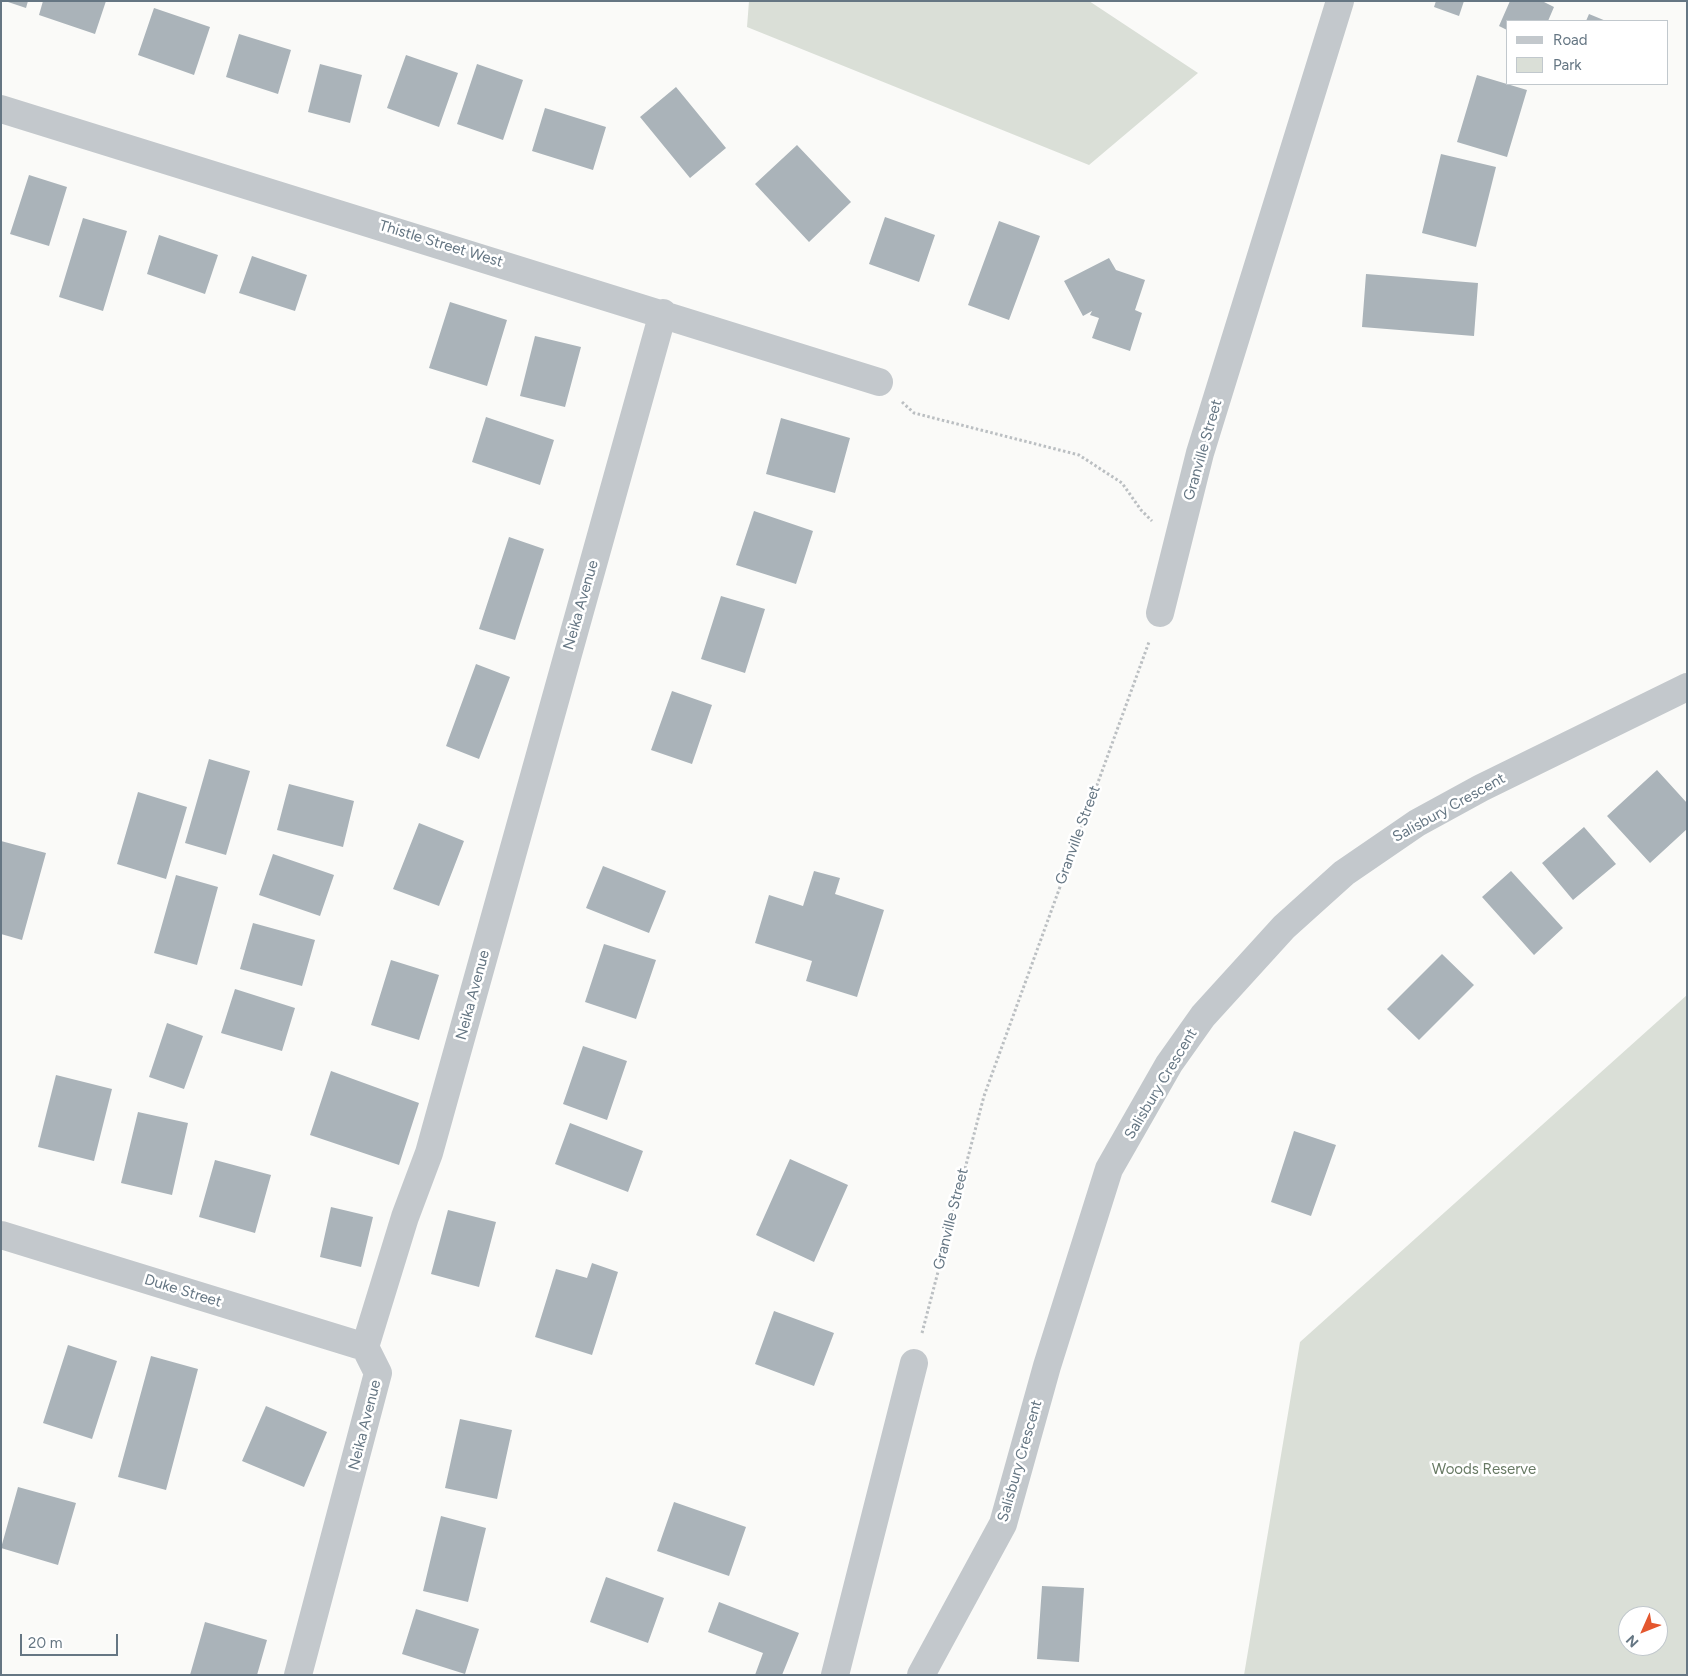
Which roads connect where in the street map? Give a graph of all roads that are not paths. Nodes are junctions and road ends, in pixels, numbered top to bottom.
1 (1340, 1) edge
2 (1, 109) edge
3 (663, 313) junction
4 (879, 382) road end
5 (1160, 613) road end
6 (1687, 687) edge
7 (1, 1235) edge
8 (365, 1347) junction
9 (914, 1363) road end
10 (298, 1675) edge
11 (836, 1675) edge
12 (921, 1675) edge

1 - 5 street, Granville Street
2 - 3 street, Thistle Street West
3 - 4 street, Thistle Street West
3 - 8 street, Neika Avenue
6 - 12 street, Salisbury Crescent
7 - 8 street, Duke Street
8 - 10 street, Neika Avenue
9 - 11 street

